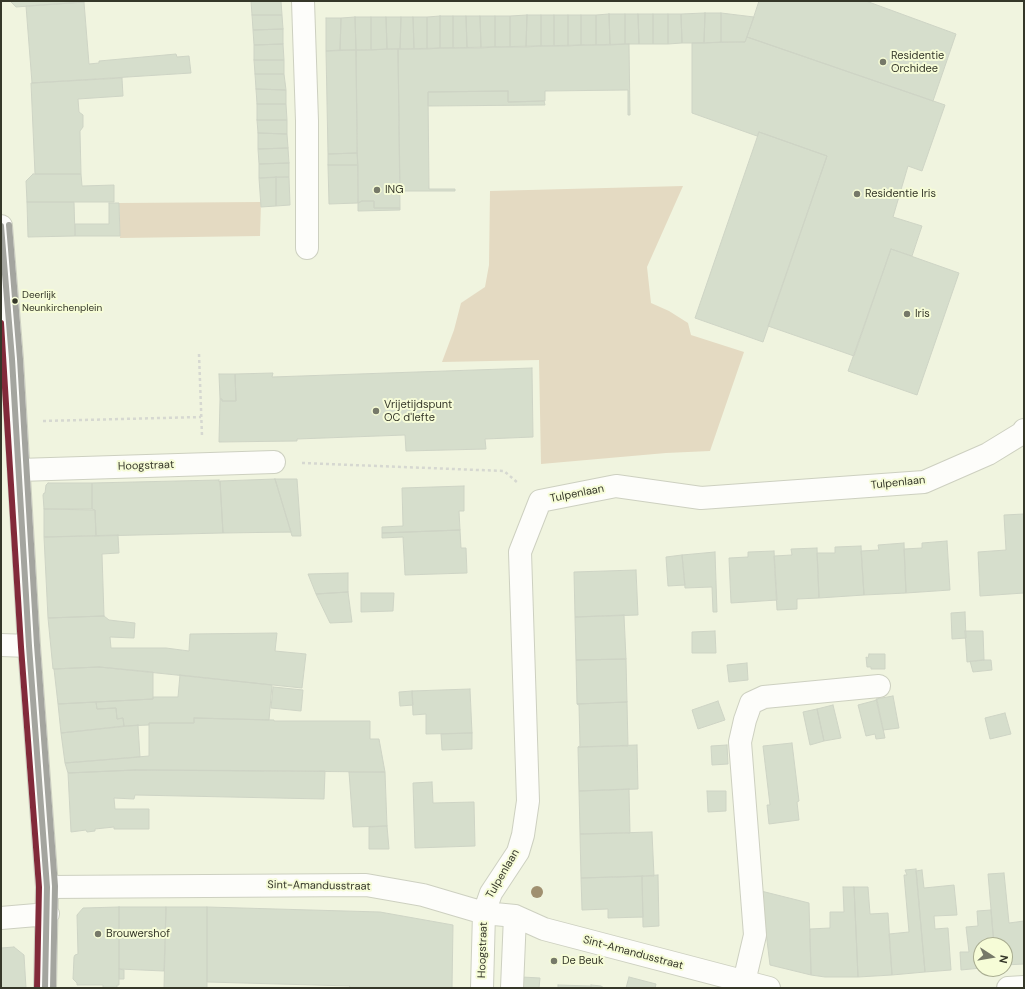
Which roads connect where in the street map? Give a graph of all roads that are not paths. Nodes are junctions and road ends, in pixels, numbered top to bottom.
1 (303, 1) edge
2 (1, 226) edge
3 (307, 248) dead end
4 (5, 329) edge
5 (1024, 431) edge
6 (274, 462) road end
7 (19, 470) junction
8 (1, 644) edge
9 (29, 646) junction
10 (879, 686) dead end
11 (47, 887) junction
12 (484, 913) junction
13 (48, 914) junction
14 (515, 916) junction
15 (1, 918) edge
16 (744, 982) junction
17 (1024, 987) edge
18 (45, 988) edge
19 (482, 988) edge
20 (512, 988) edge
21 (768, 988) edge
22 (1008, 988) edge

1 - 3 street
2 - 4 street
4 - 7 street
5 - 12 street, Tulpenlaan
6 - 7 street, Hoogstraat
7 - 9 street
8 - 9 street
9 - 11 street
10 - 16 street
11 - 12 street, Sint-Amandusstraat
11 - 13 street
12 - 14 street, Sint-Amandusstraat
12 - 19 street, Hoogstraat
13 - 15 street
13 - 18 street
14 - 16 street, Sint-Amandusstraat
14 - 20 street
16 - 21 street, Sint-Amandusstraat
17 - 22 street

